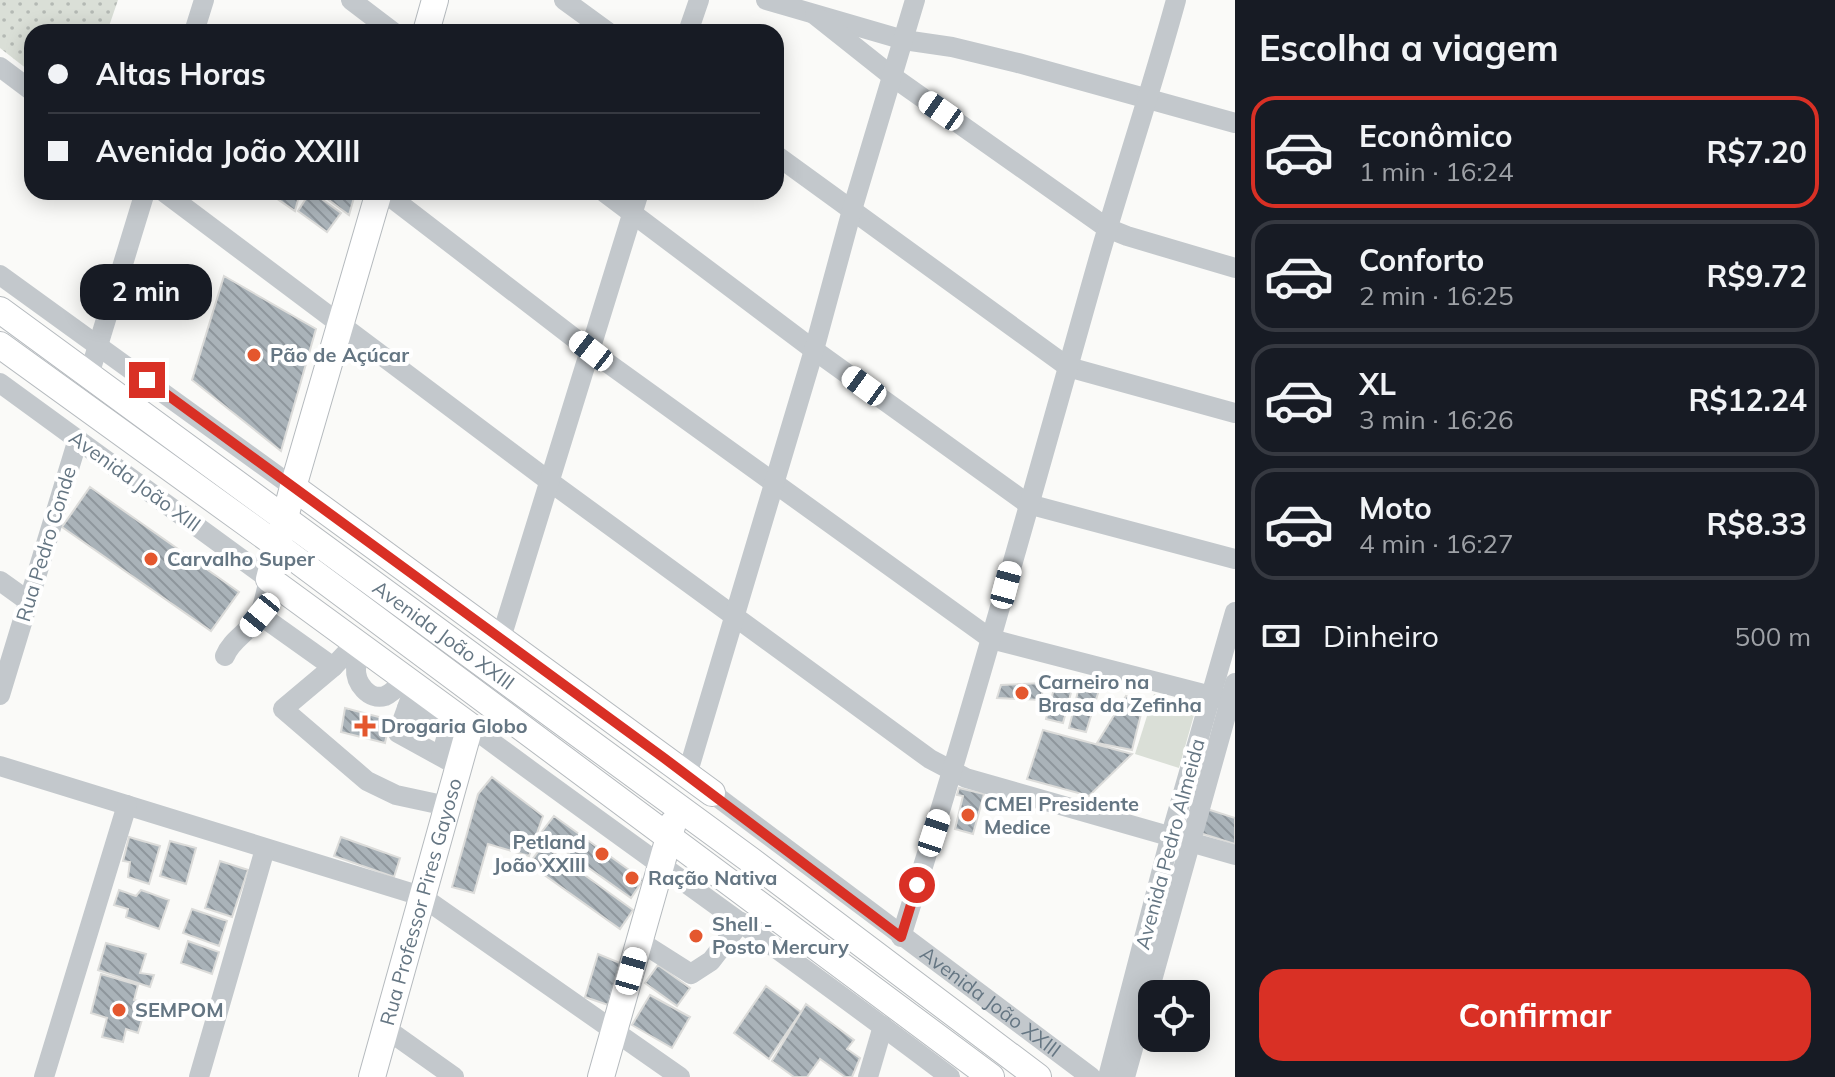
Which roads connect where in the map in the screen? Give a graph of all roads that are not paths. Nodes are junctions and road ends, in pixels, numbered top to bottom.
1 (351, 0) edge
2 (435, 0) edge
3 (564, 0) edge
4 (699, 0) edge
5 (766, 0) edge
6 (915, 0) edge
7 (1176, 0) edge
8 (201, 1) edge
9 (815, 15) junction
10 (196, 24) edge
11 (382, 24) edge
12 (428, 24) edge
13 (597, 24) edge
14 (691, 24) edge
15 (904, 40) junction
16 (0, 67) edge
17 (893, 77) junction
18 (24, 85) edge
19 (1150, 98) junction
20 (1235, 123) edge
21 (784, 161) edge
22 (143, 200) edge
23 (175, 200) edge
24 (379, 200) edge
25 (393, 200) edge
26 (615, 200) edge
27 (636, 200) edge
28 (852, 210) junction
29 (632, 213) junction
30 (1107, 228) junction
31 (1235, 268) edge
32 (0, 275) edge
33 (0, 310) edge
34 (340, 325) junction
35 (0, 345) edge
36 (98, 345) junction
37 (814, 350) junction
38 (591, 351) junction
39 (1068, 367) junction
40 (89, 375) junction
41 (0, 383) edge
42 (1235, 413) edge
43 (78, 439) junction
44 (549, 481) junction
45 (773, 484) junction
46 (293, 487) junction
47 (1028, 504) junction
48 (285, 518) junction
49 (278, 546) junction
50 (1235, 559) edge
51 (269, 579) junction
52 (0, 581) edge
53 (28, 601) junction
54 (1235, 612) edge
55 (260, 615) junction
56 (735, 617) junction
57 (501, 638) junction
58 (991, 639) junction
59 (359, 646) junction
60 (225, 656) dead end
61 (333, 667) junction
62 (409, 691) junction
63 (0, 695) edge
64 (1228, 695) edge
65 (470, 726) junction
66 (449, 761) junction
67 (0, 766) edge
68 (953, 773) junction
69 (687, 775) junction
70 (712, 793) joint
71 (127, 805) junction
72 (447, 806) junction
73 (678, 807) junction
74 (669, 837) junction
75 (1180, 838) junction
76 (265, 849) junction
77 (1235, 855) edge
78 (661, 867) junction
79 (421, 896) junction
80 (741, 922) junction
81 (901, 937) junction
82 (639, 941) junction
83 (883, 1026) junction
84 (385, 1028) junction
85 (614, 1030) junction
86 (44, 1077) edge
87 (199, 1077) edge
88 (372, 1077) edge
89 (454, 1077) edge
90 (601, 1077) edge
91 (680, 1077) edge
92 (868, 1077) edge
93 (950, 1077) edge
94 (991, 1077) edge
95 (1038, 1077) edge
96 (1091, 1077) edge
97 (1108, 1077) edge
98 (1125, 1077) edge

1 - 11 street
2 - 12 main road
3 - 13 street
4 - 14 street
5 - 9 street
6 - 15 street
7 - 19 street
8 - 10 street
9 - 15 street
9 - 17 street
15 - 17 street
15 - 19 street
16 - 18 street
17 - 28 street
17 - 30 street
19 - 20 street
19 - 30 street
21 - 28 street
22 - 36 street
23 - 34 street
24 - 34 main road
25 - 38 street
26 - 29 street
27 - 29 street
28 - 37 street
28 - 39 street
29 - 37 street
29 - 38 street
30 - 31 street
30 - 39 street
32 - 36 street, Avenida João XXIII
33 - 40 main road, Avenida João XXIII
34 - 44 street
34 - 46 main road
35 - 49 main road, Avenida João XXIII
36 - 40 street
36 - 46 street, Avenida João XXIII
37 - 45 street
37 - 47 street
38 - 44 street
38 - 45 street
39 - 42 street
39 - 47 street
40 - 48 main road, Avenida João XXIII
41 - 43 street, Avenida João XIII
43 - 51 street, Avenida João XIII
43 - 53 street, Rua Pedro Conde
44 - 56 street
44 - 57 street
45 - 56 street
45 - 58 street
46 - 48 main road
46 - 57 main road, Avenida João XXIII
47 - 50 street
47 - 58 street
48 - 49 main road
48 - 73 main road, Avenida João XXIII
49 - 51 main road
49 - 74 main road, Avenida João XXIII
51 - 55 street
51 - 59 main road
52 - 53 street
53 - 63 street, Rua Pedro Conde
54 - 64 street, Avenida Pedro Almeida
55 - 60 street
55 - 61 street
56 - 68 street
56 - 69 street
57 - 69 main road, Avenida João XXIII
58 - 64 street
58 - 68 street
59 - 61 street
59 - 62 main road
61 - 72 street
62 - 65 main road
62 - 66 street
64 - 75 street, Avenida Pedro Almeida
65 - 66 main road, Rua Professor Pires Gayoso
65 - 78 street
66 - 72 main road, Rua Professor Pires Gayoso
67 - 71 street
68 - 75 street
68 - 81 street
69 - 70 main road, Avenida João XXIII
69 - 73 main road
70 - 81 street, Avenida João XXIII
71 - 76 street
71 - 86 street
72 - 79 main road, Rua Professor Pires Gayoso
73 - 74 main road
73 - 95 main road, Avenida João XXIII
74 - 78 main road
74 - 94 main road, Avenida João XXIII
75 - 77 street
75 - 97 street, Avenida Pedro Almeida
75 - 98 street, Avenida Pedro Almeida
76 - 79 street
76 - 87 street
78 - 80 street
78 - 82 main road
79 - 84 main road, Rua Professor Pires Gayoso
79 - 85 street
80 - 82 street
80 - 83 street
81 - 96 street, Avenida João XXIII
82 - 85 main road
83 - 92 street
83 - 93 street
84 - 88 main road, Rua Professor Pires Gayoso
84 - 89 street
85 - 90 main road
85 - 91 street

